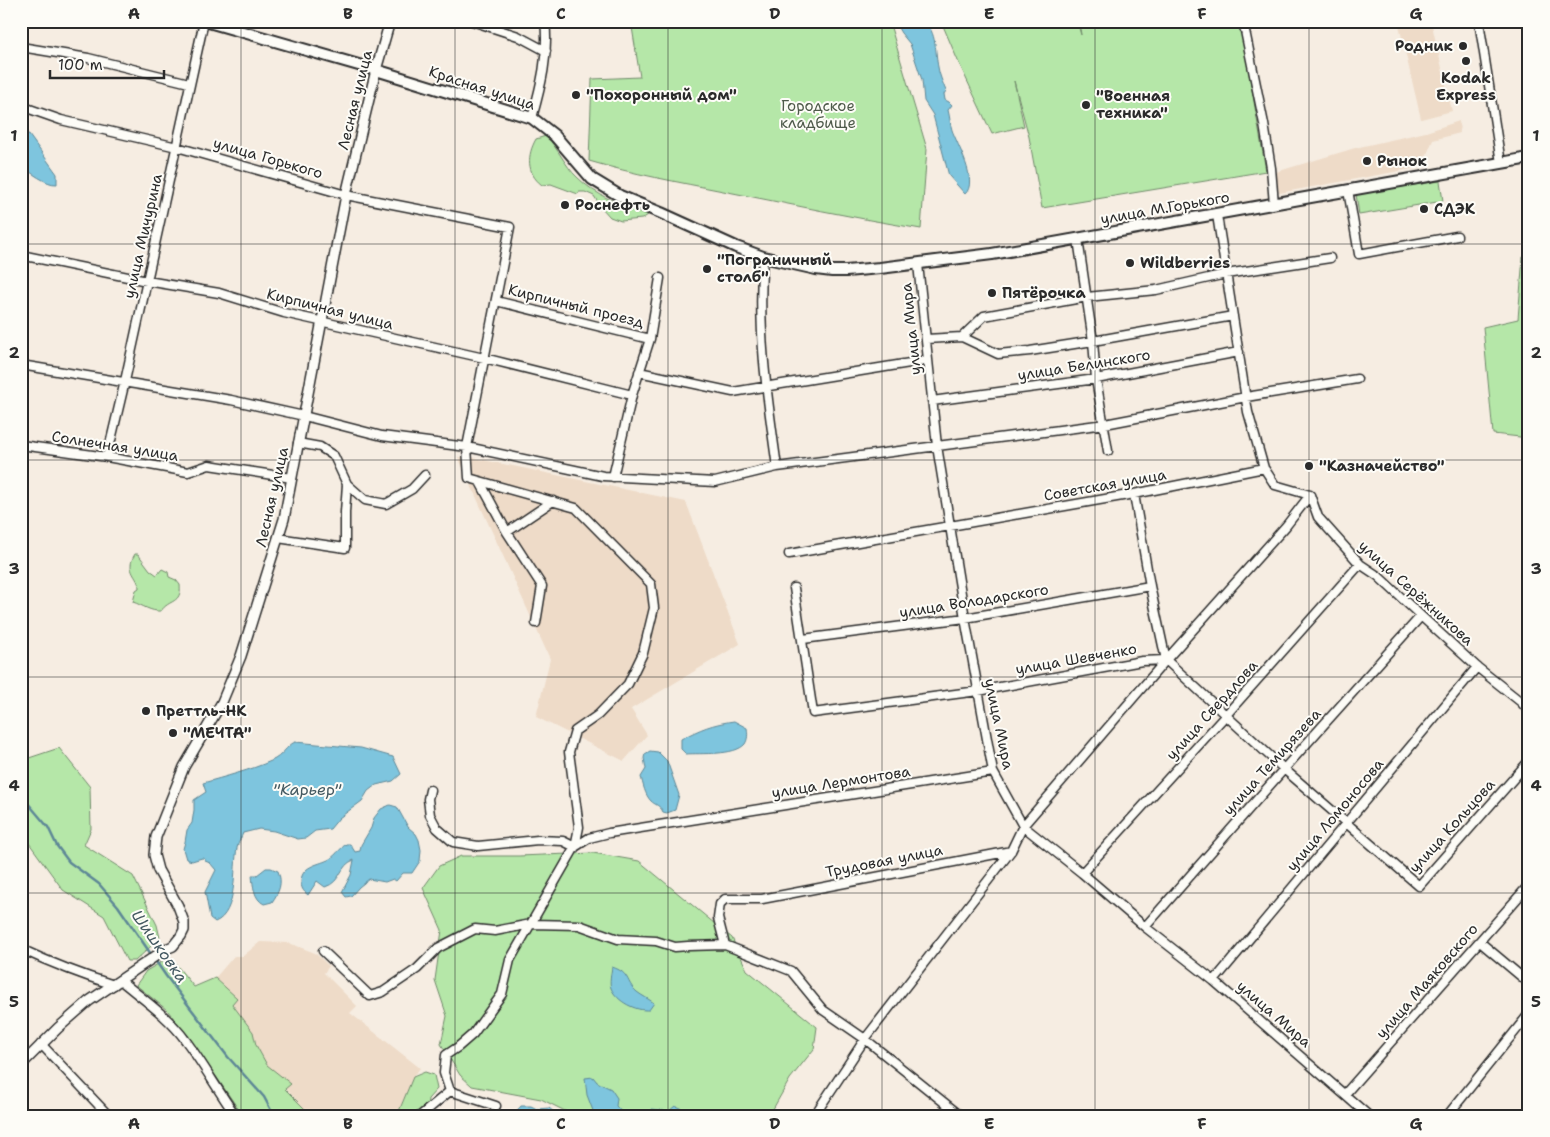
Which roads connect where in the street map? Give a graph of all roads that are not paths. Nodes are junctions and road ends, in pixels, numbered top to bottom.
1 (205, 21) edge
2 (390, 21) edge
3 (472, 21) edge
4 (545, 21) edge
5 (1243, 21) edge
6 (1479, 21) edge
7 (21, 47) edge
8 (546, 51) junction
9 (376, 70) junction
10 (190, 83) junction
11 (21, 106) edge
12 (532, 118) junction
13 (177, 146) junction
14 (1529, 158) edge
15 (1501, 163) junction
16 (1348, 190) junction
17 (346, 195) junction
18 (1274, 204) junction
19 (1217, 215) junction
20 (1457, 236) dead end
21 (1078, 239) junction
22 (21, 255) edge
23 (763, 257) junction
24 (1330, 258) dead end
25 (918, 264) junction
26 (805, 267) joint
27 (1226, 274) junction
28 (660, 278) dead end
29 (147, 281) junction
30 (1087, 297) junction
31 (496, 301) junction
32 (1233, 316) junction
33 (322, 322) junction
34 (962, 337) junction
35 (650, 339) junction
36 (926, 339) junction
37 (1093, 341) junction
38 (1239, 352) junction
39 (484, 358) junction
40 (928, 360) junction
41 (21, 365) edge
42 (639, 372) junction
43 (1096, 379) junction
44 (1357, 379) dead end
45 (125, 381) junction
46 (766, 387) junction
47 (632, 395) junction
48 (1246, 397) junction
49 (932, 401) junction
50 (304, 416) junction
51 (1105, 424) junction
52 (298, 444) junction
53 (21, 445) edge
54 (937, 446) junction
55 (467, 447) junction
56 (1108, 451) dead end
57 (107, 457) junction
58 (777, 467) junction
59 (1264, 468) junction
60 (425, 475) dead end
61 (613, 477) junction
62 (292, 478) junction
63 (480, 482) junction
64 (347, 484) junction
65 (1134, 494) junction
66 (1310, 495) junction
67 (553, 501) junction
68 (950, 527) junction
69 (508, 532) junction
70 (278, 538) junction
71 (789, 554) dead end
72 (1360, 564) junction
73 (1150, 586) junction
74 (794, 588) dead end
75 (1421, 616) junction
76 (965, 618) junction
77 (536, 623) dead end
78 (803, 640) junction
79 (1166, 660) junction
80 (1477, 667) junction
81 (978, 690) junction
82 (1529, 711) edge
83 (1226, 715) junction
84 (1529, 761) edge
85 (1284, 769) junction
86 (993, 772) junction
87 (430, 790) dead end
88 (1346, 822) junction
89 (1024, 826) junction
90 (575, 847) junction
91 (1011, 852) junction
92 (1082, 873) junction
93 (1529, 886) edge
94 (531, 924) junction
95 (1145, 927) junction
96 (1480, 942) junction
97 (725, 945) junction
98 (21, 949) edge
99 (322, 951) dead end
100 (1214, 981) junction
101 (117, 982) junction
102 (1529, 983) edge
103 (1529, 1014) edge
104 (865, 1039) junction
105 (42, 1044) junction
106 (22, 1064) edge
107 (450, 1091) junction
108 (1345, 1094) junction
109 (496, 1106) dead end
110 (109, 1116) edge
111 (236, 1116) edge
112 (420, 1116) edge
113 (814, 1116) edge
114 (960, 1116) edge
115 (1369, 1116) edge
116 (1447, 1116) edge

1 - 9 main road, Красная улица
1 - 10 street, улица Мичурина
2 - 9 street, Лесная улица
3 - 8 street
4 - 8 street
5 - 18 street
6 - 15 street
7 - 10 street
8 - 12 street
9 - 12 main road, Красная улица
9 - 17 street, Лесная улица
10 - 13 street, улица Мичурина
11 - 13 street, улица Горького
12 - 23 main road, Красная улица
13 - 17 street, улица Горького
13 - 29 street, улица Мичурина
14 - 15 main road, улица М.Горького
15 - 16 main road, улица М.Горького
16 - 18 main road, улица М.Горького
16 - 20 street
17 - 31 street, улица Горького
17 - 33 street, Лесная улица
18 - 19 main road, улица М.Горького
19 - 21 main road, улица М.Горького
19 - 27 street
21 - 25 main road, улица М.Горького
21 - 30 street
22 - 29 street, Кирпичная улица
23 - 26 main road, Красная улица
23 - 46 street
24 - 27 street
25 - 26 main road, улица М.Горького
25 - 36 street, улица Мира
27 - 30 street
27 - 32 street
28 - 35 street
29 - 33 street, Кирпичная улица
29 - 45 street, улица Мичурина
30 - 34 street
30 - 37 street
31 - 35 street, Кирпичный проезд
31 - 39 street
32 - 37 street
32 - 38 street
33 - 39 street, Кирпичная улица
33 - 50 street, Лесная улица
34 - 36 street
34 - 37 street
35 - 42 street
36 - 40 street, улица Мира
37 - 43 street
38 - 43 street, улица Белинского
38 - 48 street
39 - 47 street, Кирпичная улица
39 - 55 street
40 - 46 street
40 - 49 street, улица Мира
41 - 45 street
42 - 46 street
42 - 47 street
43 - 49 street, улица Белинского
43 - 51 street
44 - 48 street
45 - 50 street
45 - 57 street, улица Мичурина
46 - 58 street
47 - 61 street
48 - 51 street
48 - 59 street
49 - 54 street, улица Мира
50 - 52 street, Лесная улица
50 - 55 street
51 - 54 street
51 - 56 street
52 - 62 street, Лесная улица
52 - 64 street
53 - 57 street, Солнечная улица
54 - 58 street
54 - 68 street, улица Мира
55 - 61 street
55 - 63 street
57 - 62 street, Солнечная улица
58 - 61 street
59 - 65 street, Советская улица
59 - 66 street
60 - 64 street
62 - 70 street, Лесная улица
63 - 67 street
63 - 69 street
64 - 70 street
65 - 68 street, Советская улица
65 - 73 street
66 - 72 street, улица Серёжникова
66 - 79 street
67 - 69 street
67 - 90 street
68 - 71 street, Советская улица
68 - 76 street, улица Мира
69 - 77 street
70 - 101 street, Лесная улица
72 - 75 street, улица Серёжникова
72 - 83 street, улица Свердлова
73 - 76 street, улица Володарского
73 - 79 street
74 - 78 street
75 - 80 street, улица Серёжникова
75 - 85 street, улица Темирязева
76 - 78 street, улица Володарского
76 - 81 street, улица Мира
78 - 81 street, улица Шевченко
79 - 81 street, улица Шевченко
79 - 83 street
79 - 89 street
80 - 82 street, улица Серёжникова
80 - 88 street, улица Ломоносова
81 - 86 street, улица Мира
83 - 85 street
83 - 92 street, улица Свердлова
84 - 88 street, улица Кольцова
85 - 88 street
85 - 95 street, улица Темирязева
86 - 89 street, улица Мира
86 - 90 street, улица Лермонтова
87 - 90 street
88 - 100 street, улица Ломоносова
89 - 91 street
89 - 92 street, улица Мира
90 - 94 street
91 - 97 street, Трудовая улица
91 - 104 street
92 - 95 street, улица Мира
93 - 96 street, улица Маяковского
94 - 97 street
94 - 99 street
94 - 107 street
95 - 100 street, улица Мира
96 - 102 street
96 - 108 street, улица Маяковского
97 - 104 street
98 - 101 street
100 - 108 street, улица Мира
101 - 105 street, Лесная улица
101 - 111 street
103 - 116 street
104 - 113 street
104 - 114 street
105 - 106 street, Лесная улица
105 - 110 street
107 - 109 street
107 - 112 street
108 - 115 street, улица Мира

